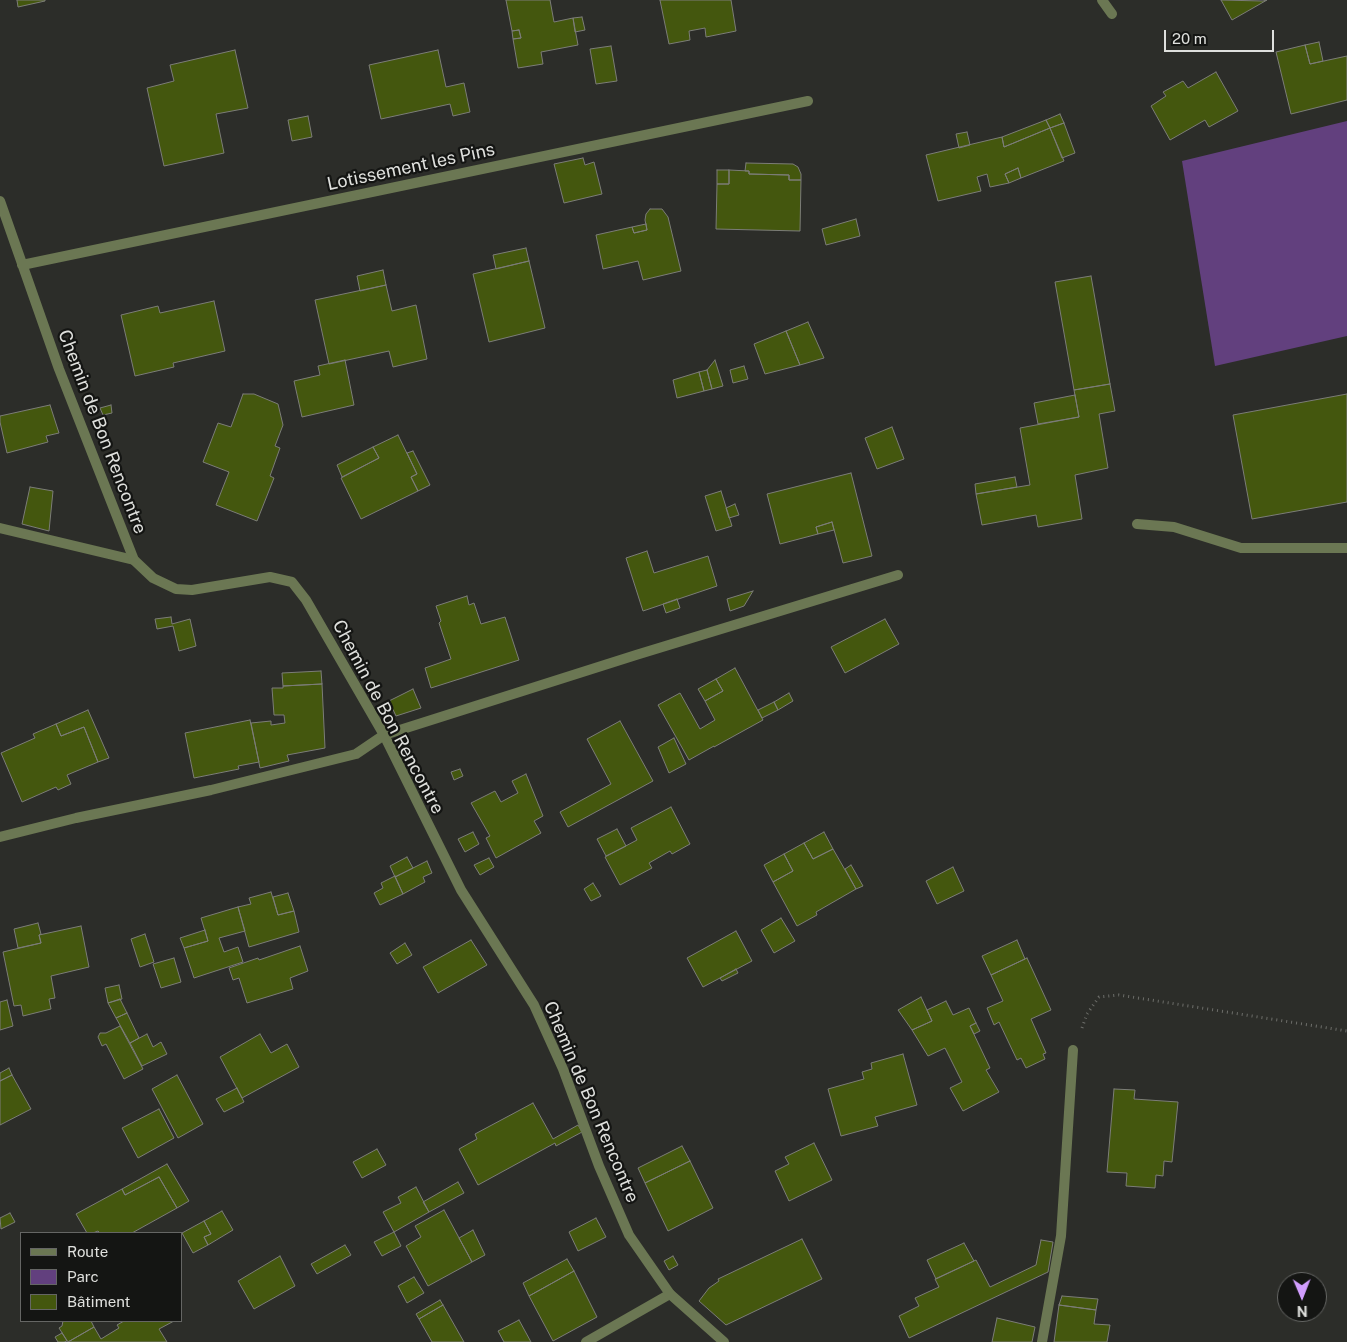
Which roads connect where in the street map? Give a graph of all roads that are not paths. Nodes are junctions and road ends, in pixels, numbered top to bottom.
1 (1102, 0) edge
2 (1112, 14) dead end
3 (808, 101) dead end
4 (0, 202) edge
5 (22, 265) junction
6 (1137, 524) dead end
7 (0, 528) edge
8 (1347, 548) edge
9 (134, 560) junction
10 (898, 575) dead end
11 (384, 735) junction
12 (0, 837) edge
13 (1073, 1050) road end
14 (670, 1294) junction
15 (586, 1342) edge
16 (724, 1342) edge
17 (1042, 1342) edge

1 - 2 street
3 - 5 street, Lotissement les Pins
4 - 5 street, Chemin de Bon Rencontre
5 - 9 street, Chemin de Bon Rencontre
6 - 8 street
7 - 9 street
9 - 11 street, Chemin de Bon Rencontre
10 - 11 street
11 - 12 street
11 - 14 street, Chemin de Bon Rencontre
13 - 17 street
14 - 15 street
14 - 16 street, Chemin de Bon Rencontre

